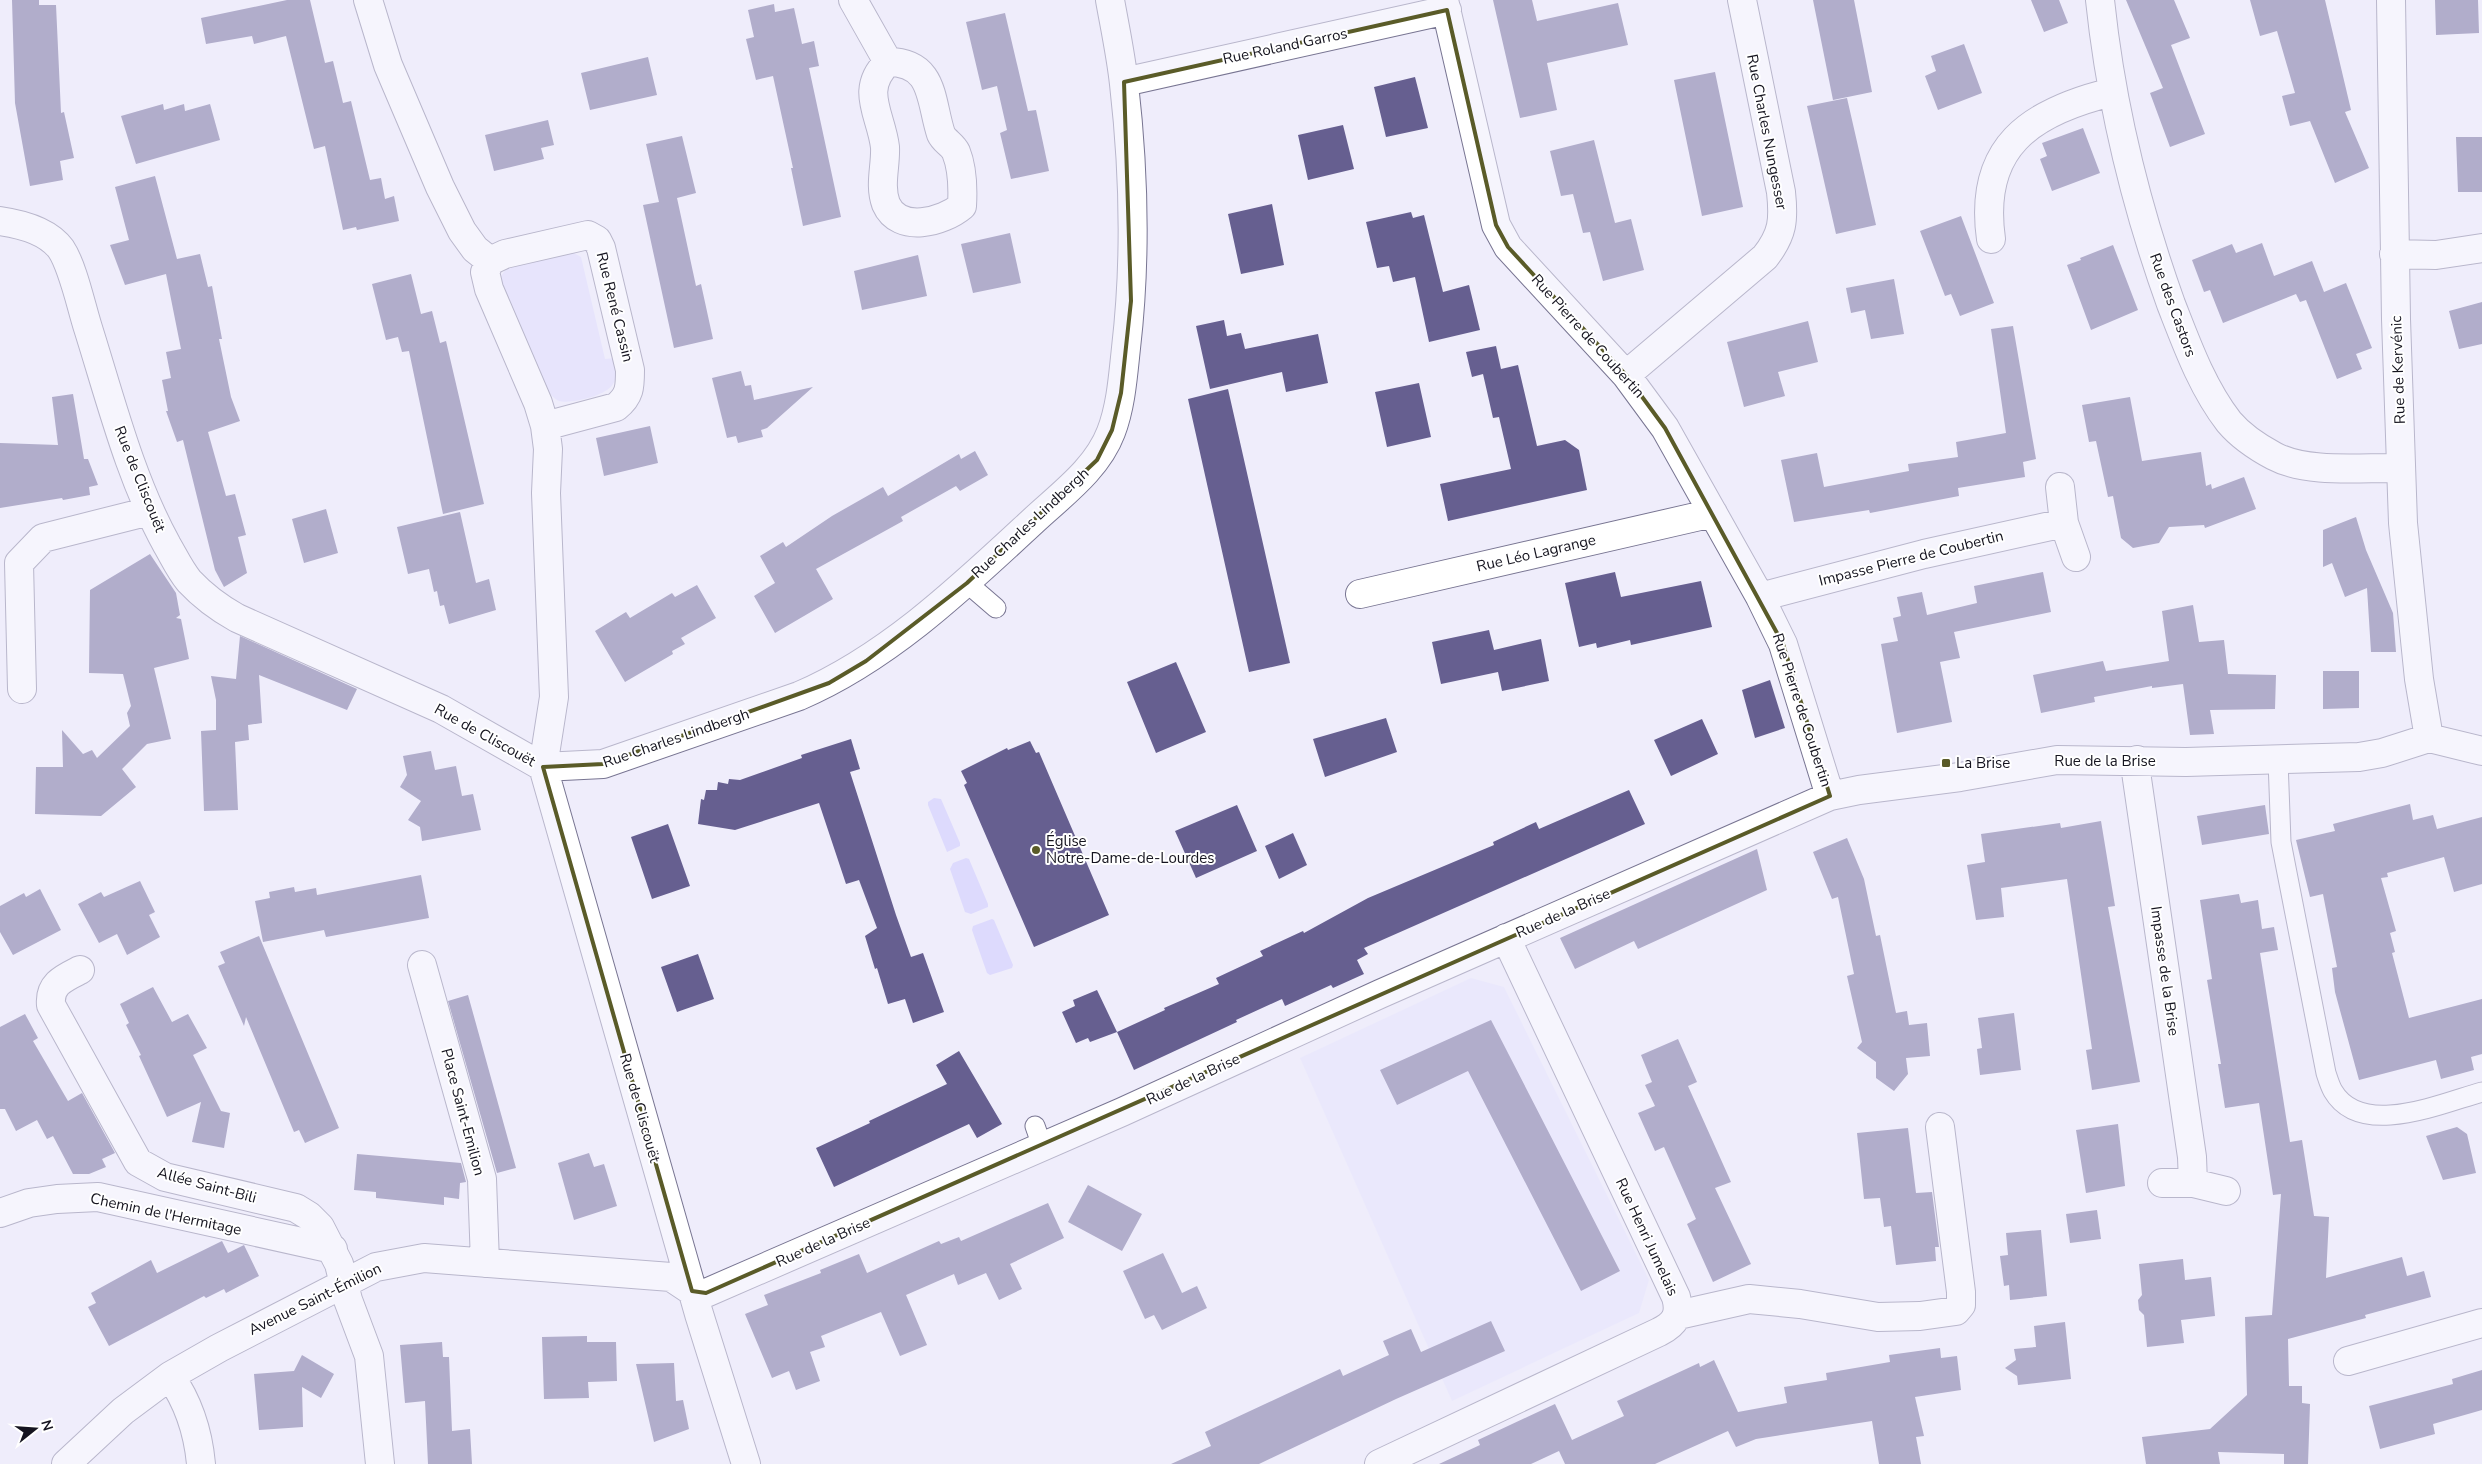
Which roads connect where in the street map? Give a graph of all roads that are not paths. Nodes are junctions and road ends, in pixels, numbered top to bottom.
1 (368, 0) edge
2 (853, 0) edge
3 (1110, 0) edge
4 (1742, 0) edge
5 (2100, 0) edge
6 (2391, 0) edge
7 (1445, 5) edge
8 (888, 62) junction
9 (1124, 82) junction
10 (2112, 92) junction
11 (0, 221) edge
12 (1991, 239) dead end
13 (2482, 248) edge
14 (2394, 254) junction
15 (490, 261) junction
16 (1626, 375) junction
17 (545, 426) junction
18 (2401, 468) junction
19 (2060, 487) dead end
20 (150, 511) junction
21 (1713, 513) junction
22 (2064, 523) junction
23 (2076, 557) dead end
24 (967, 583) junction
25 (1360, 594) dead end
26 (1760, 597) junction
27 (996, 608) dead end
28 (22, 689) dead end
29 (2429, 738) junction
30 (2482, 751) edge
31 (2137, 760) junction
32 (2278, 760) junction
33 (542, 767) junction
34 (1830, 796) junction
35 (1506, 938) junction
36 (422, 965) dead end
37 (80, 970) dead end
38 (2482, 1092) edge
39 (1940, 1127) dead end
40 (2162, 1183) dead end
41 (2193, 1183) junction
42 (2226, 1191) dead end
43 (0, 1213) edge
44 (333, 1249) junction
45 (485, 1263) junction
46 (345, 1283) junction
47 (692, 1291) junction
48 (1678, 1315) junction
49 (2482, 1324) edge
50 (2348, 1361) dead end
51 (170, 1376) junction
52 (66, 1464) edge
53 (201, 1464) edge
54 (380, 1464) edge
55 (746, 1464) edge
56 (1379, 1464) edge

1 - 15 street
2 - 8 street
3 - 9 street, Rue Charles Lindbergh
4 - 16 street, Rue Charles Nungesser
5 - 10 street, Rue des Castors
6 - 14 street, Rue de Kervénic
7 - 9 street, Rue Roland Garros
7 - 16 street, Rue Pierre de Coubertin
8 - 8 street
9 - 24 street, Rue Charles Lindbergh
10 - 12 street
10 - 18 street, Rue des Castors
11 - 20 street, Rue de Cliscouët
13 - 14 street
14 - 18 street, Rue de Kervénic
15 - 17 street
15 - 17 street, Rue René Cassin
16 - 21 street, Rue Pierre de Coubertin
17 - 33 street
18 - 29 street, Rue de Kervénic
19 - 22 street
20 - 28 street
20 - 33 street, Rue de Cliscouët
21 - 25 street, Rue Léo Lagrange
21 - 26 street, Rue Pierre de Coubertin
22 - 23 street
22 - 26 street, Impasse Pierre de Coubertin
24 - 27 lane
24 - 33 street, Rue Charles Lindbergh
26 - 34 street, Rue Pierre de Coubertin
29 - 30 street
29 - 32 street, Rue de la Brise
31 - 32 street, Rue de la Brise
31 - 34 street, Rue de la Brise
31 - 41 street, Impasse de la Brise
32 - 38 lane
33 - 47 street, Rue de Cliscouët
34 - 35 street, Rue de la Brise
35 - 47 street, Rue de la Brise
35 - 48 street, Rue Henri Jumelais
36 - 45 street, Place Saint-Emilion
37 - 44 street, Allée Saint-Bili
39 - 48 street
40 - 41 street
41 - 42 street
43 - 44 street, Chemin de l'Hermitage
44 - 46 street, Allée Saint-Bili
45 - 46 street, Avenue Saint-Émilion
45 - 47 street, Avenue Saint-Émilion
46 - 51 street, Avenue Saint-Émilion
46 - 54 street, Allée Saint-Bili
47 - 55 street, Rue de Cliscouët
48 - 56 street, Rue Henri Jumelais
49 - 50 street
51 - 52 street, Avenue Saint-Émilion
51 - 53 street

